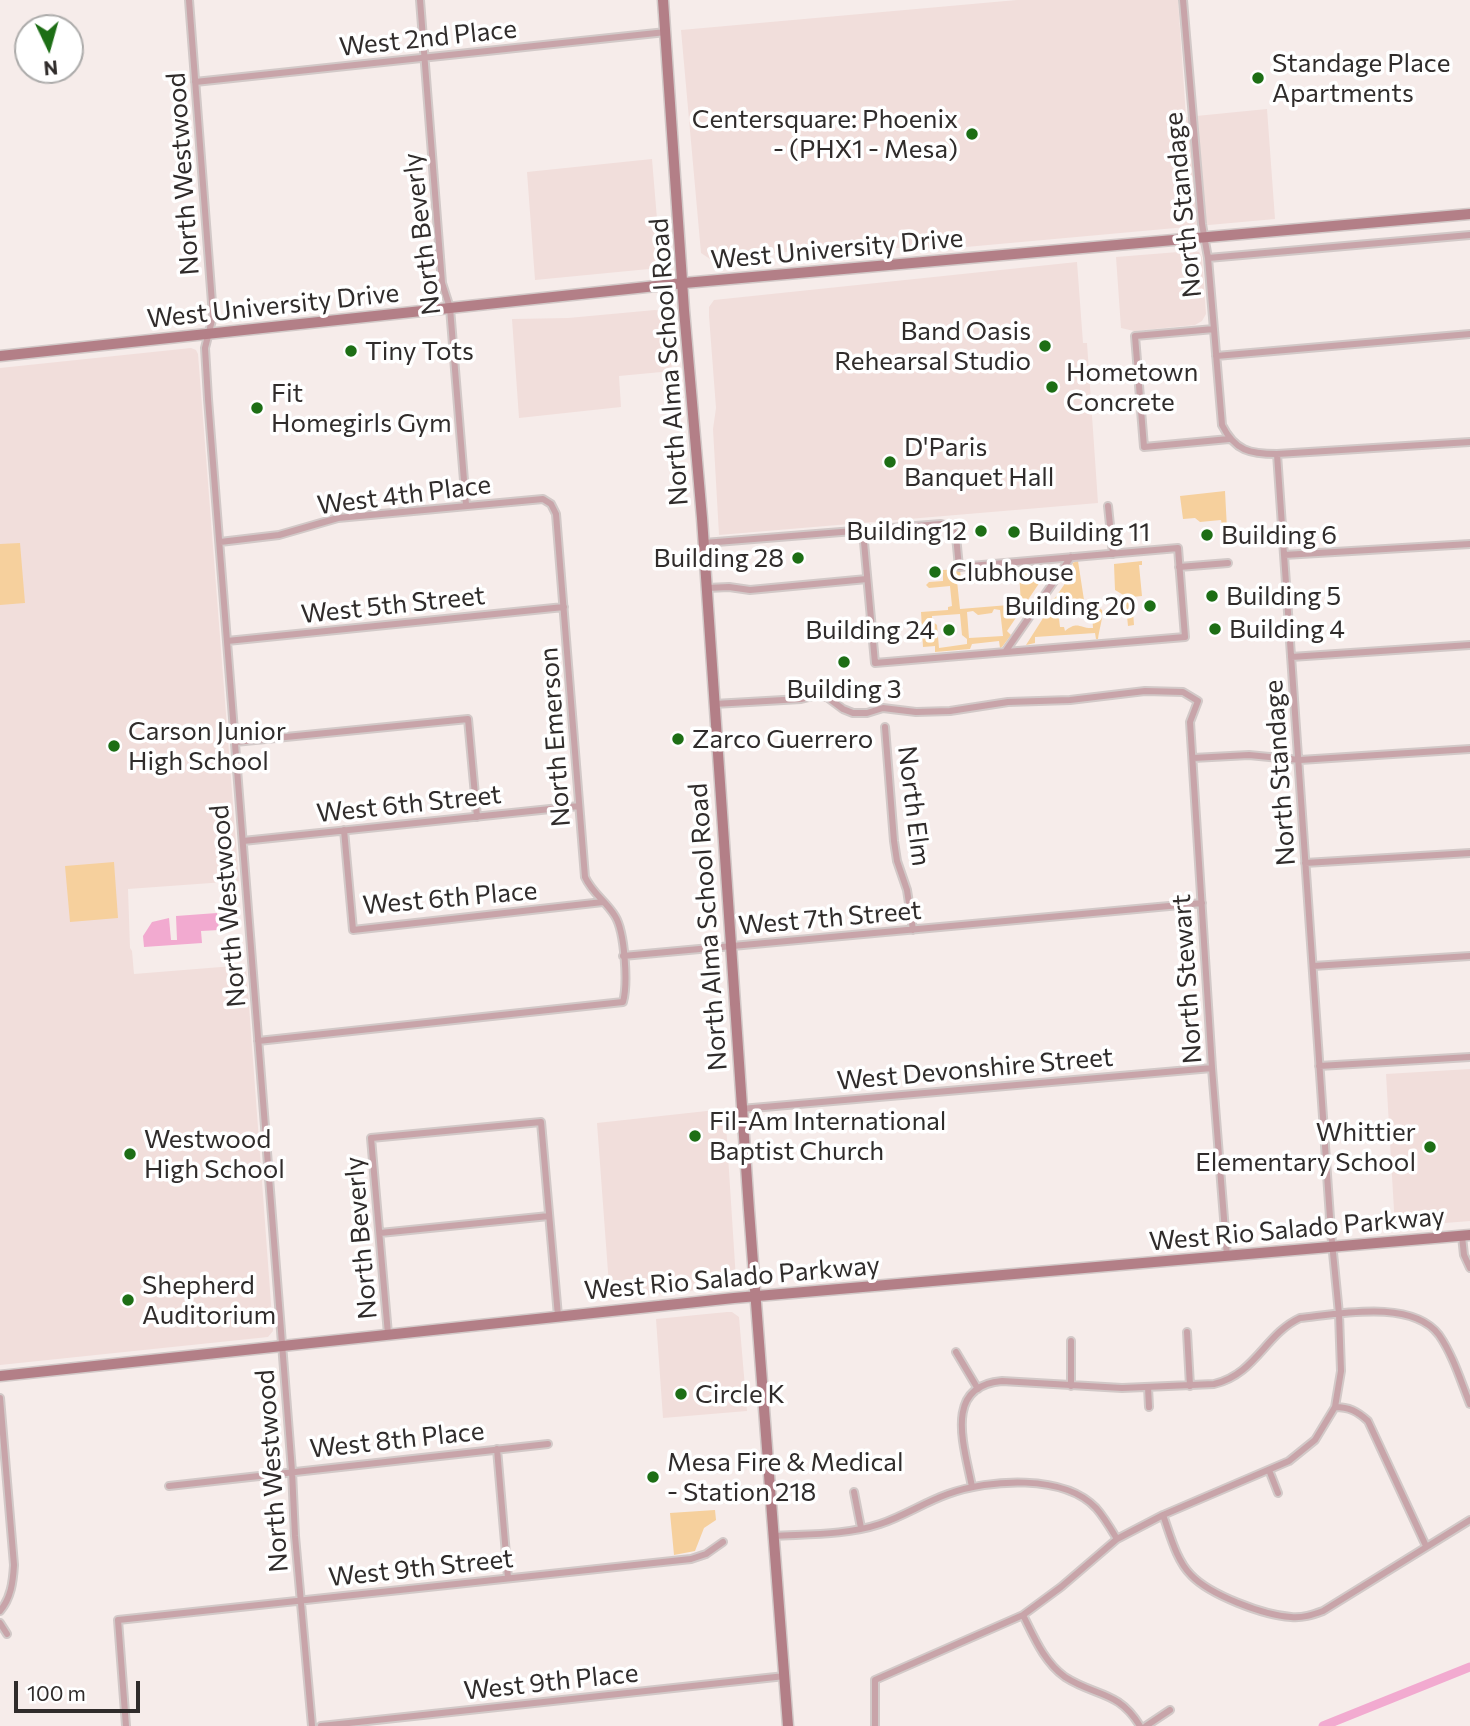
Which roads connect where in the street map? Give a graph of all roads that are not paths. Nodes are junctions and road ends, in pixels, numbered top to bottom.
1 (189, 0) edge
2 (420, 0) edge
3 (663, 0) edge
4 (1183, 0) edge
5 (666, 32) junction
6 (424, 58) junction
7 (195, 82) junction
8 (1470, 214) edge
9 (1470, 234) edge
10 (1206, 237) junction
11 (1208, 258) junction
12 (684, 283) junction
13 (450, 308) junction
14 (1214, 329) junction
15 (208, 334) junction
16 (1470, 334) edge
17 (0, 356) edge
18 (1216, 356) junction
19 (1229, 439) junction
20 (1470, 442) edge
21 (1277, 454) junction
22 (551, 504) joint
23 (466, 505) junction
24 (1108, 506) dead end
25 (863, 531) junction
26 (220, 542) junction
27 (704, 543) junction
28 (1470, 544) edge
29 (1113, 554) junction
30 (1284, 555) junction
31 (1071, 557) junction
32 (1228, 563) dead end
33 (1179, 567) junction
34 (867, 579) junction
35 (707, 588) junction
36 (564, 607) junction
37 (227, 641) junction
38 (1470, 645) edge
39 (1005, 652) junction
40 (1291, 657) junction
41 (714, 704) junction
42 (885, 727) dead end
43 (235, 743) junction
44 (1470, 749) edge
45 (1193, 758) junction
46 (1300, 760) junction
47 (579, 806) junction
48 (477, 817) junction
49 (344, 830) junction
50 (243, 841) junction
51 (1470, 853) edge
52 (1305, 863) junction
53 (604, 902) junction
54 (1202, 903) junction
55 (913, 930) junction
56 (730, 946) junction
57 (623, 956) junction
58 (1470, 956) edge
59 (1313, 965) junction
60 (258, 1041) junction
61 (1470, 1057) edge
62 (1319, 1066) junction
63 (1212, 1068) junction
64 (741, 1109) junction
65 (549, 1216) junction
66 (380, 1233) junction
67 (1466, 1236) edge
68 (1332, 1246) junction
69 (1227, 1256) junction
70 (1470, 1268) edge
71 (755, 1296) junction
72 (1339, 1314) junction
73 (558, 1316) junction
74 (1186, 1332) dead end
75 (388, 1334) junction
76 (1071, 1342) dead end
77 (282, 1346) junction
78 (956, 1352) dead end
79 (0, 1376) edge
80 (1071, 1386) junction
81 (1190, 1386) junction
82 (1148, 1387) junction
83 (978, 1389) junction
84 (0, 1398) edge
85 (1470, 1404) edge
86 (1149, 1407) dead end
87 (1335, 1407) junction
88 (548, 1444) dead end
89 (497, 1448) junction
90 (1269, 1470) junction
91 (292, 1471) junction
92 (169, 1486) dead end
93 (972, 1488) junction
94 (854, 1492) dead end
95 (1278, 1493) dead end
96 (10, 1506) junction
97 (1, 1507) edge
98 (1163, 1515) junction
99 (1470, 1520) edge
100 (861, 1528) junction
101 (774, 1536) junction
102 (1117, 1539) junction
103 (723, 1542) dead end
104 (1426, 1546) junction
105 (508, 1578) junction
106 (300, 1601) junction
107 (0, 1611) edge
108 (1023, 1615) junction
109 (0, 1623) edge
110 (8, 1634) dead end
111 (785, 1676) junction
112 (1170, 1710) dead end
113 (126, 1726) edge
114 (312, 1726) edge
115 (321, 1726) edge
116 (788, 1726) edge
117 (875, 1726) edge
118 (1140, 1726) edge
119 (1146, 1726) edge

1 - 7 street, North Westwood
2 - 6 street, North Beverly
3 - 5 main road, North Alma School Road
4 - 10 street, North Standage
5 - 6 street, West 2nd Place
5 - 12 main road, North Alma School Road
6 - 7 street, West 2nd Place
6 - 13 street, North Beverly
7 - 15 street, North Westwood
8 - 10 main road, West University Drive
9 - 11 street
10 - 11 street, North Standage
10 - 12 main road, West University Drive
11 - 14 street, North Standage
12 - 13 main road, West University Drive
12 - 27 main road, North Alma School Road
13 - 15 main road, West University Drive
13 - 23 street, North Beverly
14 - 18 street, North Standage
14 - 19 street
15 - 17 main road, West University Drive
15 - 26 street, North Westwood
16 - 18 street
18 - 19 street, North Standage
19 - 21 street
20 - 21 street
21 - 30 street, North Standage
22 - 23 street, West 4th Place
22 - 36 street, North Emerson
23 - 26 street, West 4th Place
24 - 29 street
25 - 27 street
25 - 31 street
25 - 34 street
26 - 37 street, North Westwood
27 - 35 main road, North Alma School Road
28 - 30 street
29 - 31 street
29 - 33 street
30 - 40 street, North Standage
31 - 39 street
32 - 33 street
33 - 39 street
34 - 35 street
34 - 39 street
35 - 41 main road, North Alma School Road
36 - 37 street, West 5th Street
36 - 47 street, North Emerson
37 - 43 street, North Westwood
38 - 40 street
40 - 46 street, North Standage
41 - 45 street, North Stewart
41 - 56 main road, North Alma School Road
42 - 55 street, North Elm
43 - 48 street
43 - 50 street, North Westwood
44 - 46 street
45 - 46 street
45 - 54 street, North Stewart
46 - 52 street, North Standage
47 - 48 street, West 6th Street
47 - 53 street, North Emerson
48 - 49 street, West 6th Street
49 - 50 street, West 6th Street
49 - 53 street, West 6th Place
50 - 60 street, North Westwood
51 - 52 street
52 - 59 street, North Standage
53 - 57 street, North Emerson
54 - 55 street, West 7th Street
54 - 63 street, North Stewart
55 - 56 street, West 7th Street
56 - 57 street, West 7th Street
56 - 64 main road, North Alma School Road
57 - 60 street
58 - 59 street
59 - 62 street, North Standage
60 - 77 street, North Westwood
61 - 62 street
62 - 68 street, North Standage
63 - 64 street, West Devonshire Street
63 - 69 street, North Stewart
64 - 71 main road, North Alma School Road
65 - 66 street
65 - 66 street, North Beverly
65 - 73 street
66 - 75 street, North Beverly
67 - 68 main road, West Rio Salado Parkway
67 - 70 street
68 - 69 main road, West Rio Salado Parkway
68 - 72 street, North Standage
69 - 71 main road, West Rio Salado Parkway
71 - 73 main road, West Rio Salado Parkway
71 - 101 main road, North Alma School Road
72 - 81 street
72 - 85 street
72 - 87 street, North Standage
73 - 75 main road, West Rio Salado Parkway
74 - 81 street
75 - 77 main road, West Rio Salado Parkway
76 - 80 street
77 - 79 main road, West Rio Salado Parkway
77 - 91 street, North Westwood
78 - 83 street
80 - 82 street
80 - 83 street
81 - 82 street
82 - 86 street
83 - 93 street
84 - 96 street
87 - 90 street
87 - 104 street
88 - 89 street, West 8th Place
89 - 91 street, West 8th Place
89 - 105 street
90 - 95 street
90 - 98 street
91 - 92 street, West 8th Place
91 - 106 street, North Westwood
93 - 100 street
93 - 102 street
94 - 100 street
96 - 97 street
96 - 107 street
98 - 102 street
98 - 104 street
99 - 104 street
100 - 101 street
101 - 111 main road, North Alma School Road
102 - 108 street
103 - 105 street, West 9th Street
105 - 106 street, West 9th Street
106 - 113 street, West 9th Street
106 - 114 street, North Westwood
108 - 117 street
108 - 118 street
109 - 110 street
111 - 115 street, West 9th Place
111 - 116 main road, North Alma School Road
112 - 119 street

